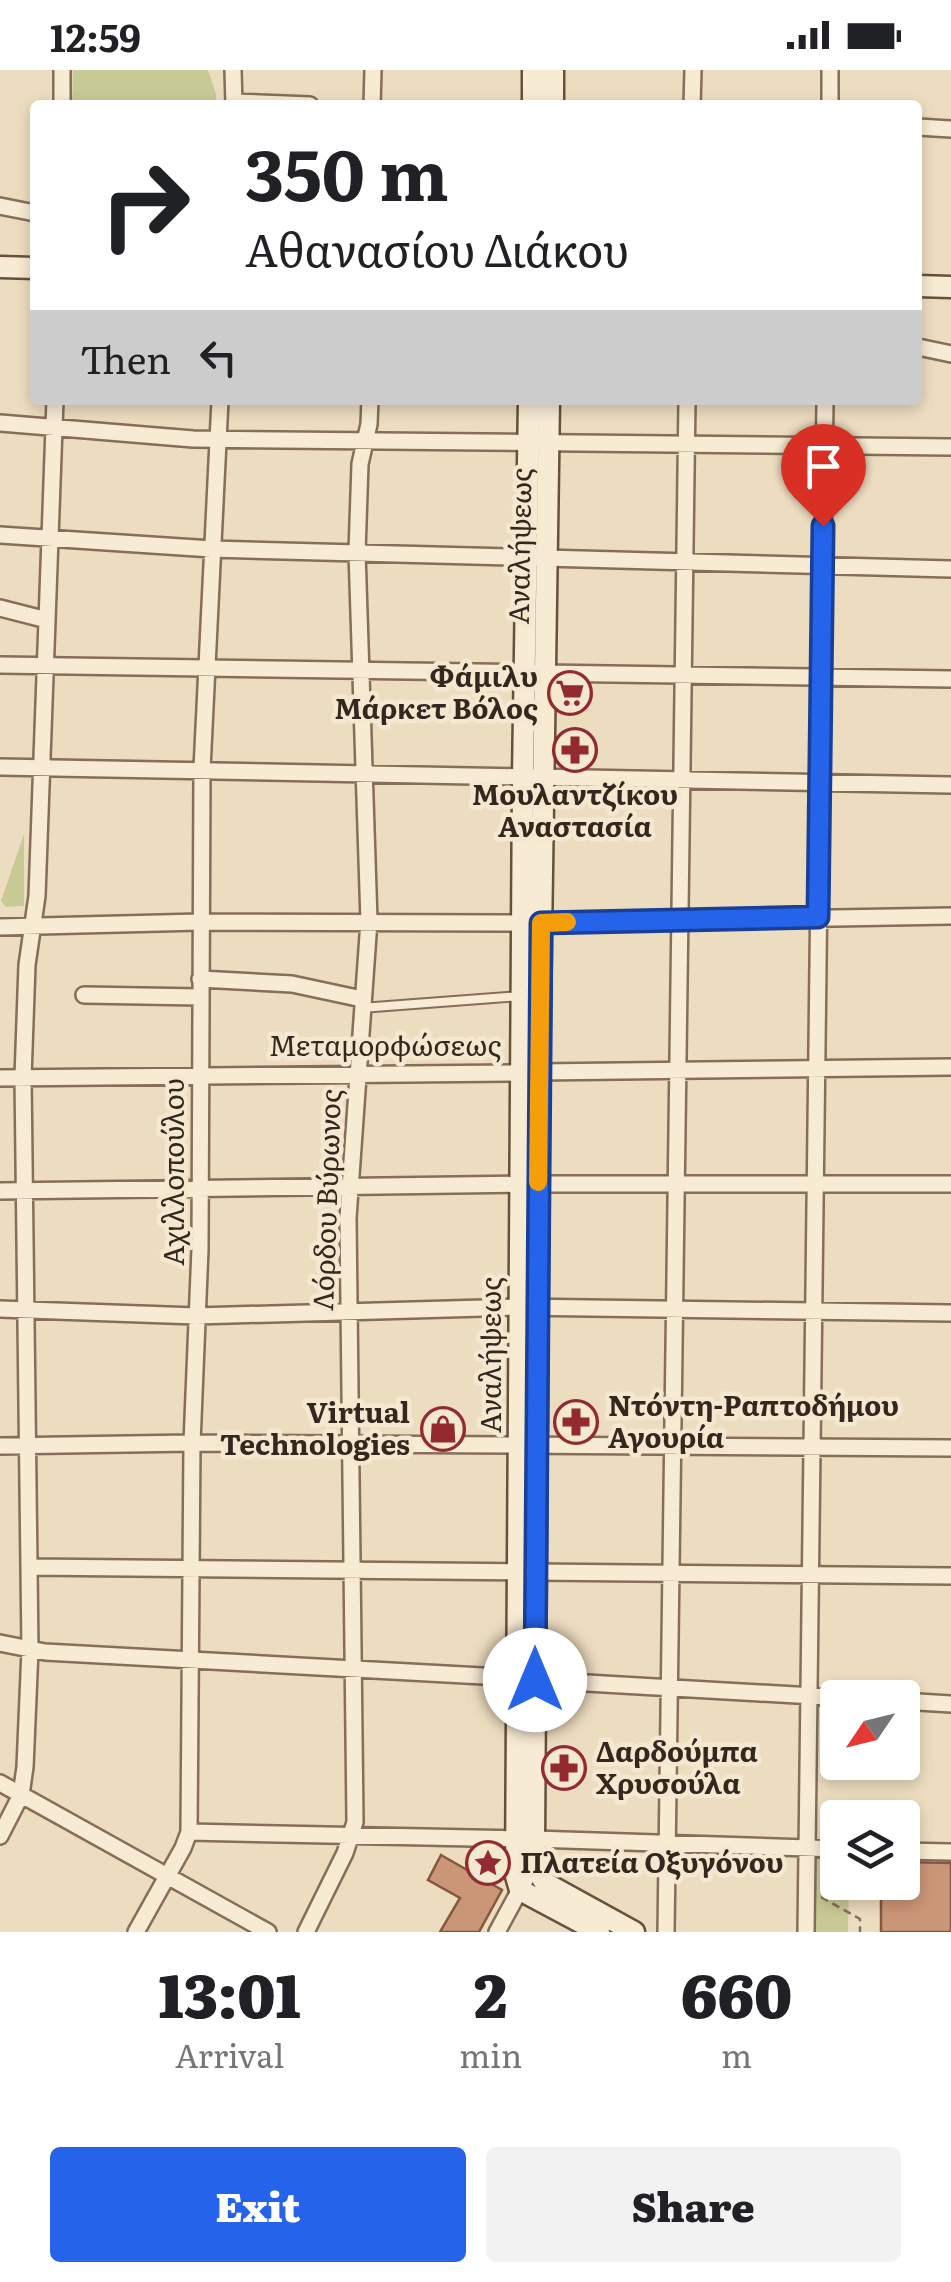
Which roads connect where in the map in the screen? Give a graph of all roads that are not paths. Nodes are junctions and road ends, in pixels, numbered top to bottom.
1 (62, 70) edge
2 (233, 70) edge
3 (373, 70) edge
4 (533, 70) edge
5 (553, 70) edge
6 (693, 70) edge
7 (830, 70) edge
8 (62, 100) edge
9 (234, 100) edge
10 (372, 100) edge
11 (533, 100) edge
12 (552, 100) edge
13 (692, 100) edge
14 (830, 100) edge
15 (922, 127) edge
16 (951, 129) edge
17 (0, 206) edge
18 (30, 212) edge
19 (0, 267) edge
20 (30, 268) edge
21 (922, 286) edge
22 (951, 287) edge
23 (922, 348) edge
24 (951, 354) edge
25 (55, 405) edge
26 (220, 405) edge
27 (370, 405) edge
28 (530, 405) edge
29 (549, 405) edge
30 (687, 405) edge
31 (825, 405) edge
32 (0, 423) edge
33 (54, 426) junction
34 (218, 440) junction
35 (366, 440) junction
36 (538, 444) junction
37 (686, 445) junction
38 (824, 446) junction
39 (951, 447) edge
40 (0, 535) edge
41 (50, 538) junction
42 (212, 548) junction
43 (357, 552) junction
44 (536, 556) junction
45 (684, 561) junction
46 (822, 565) junction
47 (951, 569) edge
48 (0, 608) edge
49 (47, 620) junction
50 (0, 666) edge
51 (45, 666) junction
52 (204, 670) junction
53 (360, 672) junction
54 (535, 674) junction
55 (683, 676) junction
56 (821, 676) junction
57 (951, 679) edge
58 (0, 767) edge
59 (40, 768) junction
60 (202, 769) junction
61 (363, 773) junction
62 (533, 777) junction
63 (681, 779) junction
64 (819, 782) junction
65 (951, 785) edge
66 (951, 916) edge
67 (818, 917) junction
68 (369, 921) junction
69 (678, 921) junction
70 (200, 922) junction
71 (531, 923) junction
72 (2, 924) edge
73 (33, 926) junction
74 (200, 979) junction
75 (84, 996) dead end
76 (521, 996) junction
77 (200, 997) junction
78 (362, 1004) junction
79 (951, 1067) edge
80 (816, 1069) junction
81 (530, 1072) junction
82 (676, 1072) junction
83 (356, 1073) junction
84 (200, 1074) junction
85 (23, 1077) junction
86 (0, 1078) edge
87 (529, 1184) junction
88 (674, 1184) junction
89 (815, 1184) junction
90 (951, 1184) edge
91 (348, 1188) junction
92 (199, 1190) junction
93 (0, 1191) edge
94 (24, 1191) junction
95 (528, 1307) junction
96 (0, 1309) edge
97 (672, 1309) junction
98 (26, 1310) junction
99 (813, 1311) junction
100 (348, 1312) junction
101 (951, 1313) edge
102 (196, 1316) junction
103 (192, 1443) junction
104 (348, 1444) junction
105 (28, 1445) junction
106 (528, 1445) junction
107 (0, 1446) edge
108 (671, 1447) junction
109 (811, 1448) junction
110 (951, 1448) edge
111 (29, 1567) junction
112 (191, 1568) junction
113 (351, 1568) junction
114 (527, 1572) junction
115 (670, 1572) junction
116 (810, 1576) junction
117 (951, 1576) edge
118 (1, 1646) edge
119 (30, 1650) junction
120 (190, 1660) junction
121 (354, 1667) junction
122 (527, 1679) junction
123 (668, 1689) junction
124 (808, 1695) junction
125 (820, 1696) edge
126 (920, 1702) edge
127 (951, 1704) edge
128 (0, 1784) edge
129 (21, 1795) junction
130 (189, 1832) junction
131 (352, 1835) junction
132 (0, 1836) edge
133 (525, 1839) junction
134 (668, 1844) junction
135 (806, 1849) junction
136 (820, 1849) edge
137 (920, 1851) edge
138 (951, 1852) edge
139 (535, 1862) junction
140 (167, 1877) junction
141 (520, 1890) junction
142 (136, 1932) edge
143 (268, 1932) edge
144 (306, 1932) edge
145 (497, 1932) edge
146 (598, 1932) edge
147 (634, 1932) edge
148 (666, 1932) edge
149 (806, 1932) edge

1 - 8 street
2 - 9 street
3 - 10 street
4 - 11 main road
5 - 12 main road
6 - 13 street
7 - 14 street
15 - 16 street
17 - 18 street
19 - 20 main road
21 - 22 main road
23 - 24 street
25 - 33 street
26 - 34 street, Αχιλλοπούλου
27 - 35 street, Λόρδου Βύρωνος
28 - 36 main road, Αναλήψεως
29 - 36 main road, Αναλήψεως
30 - 37 street
31 - 38 street
32 - 33 street
33 - 34 street
33 - 41 street
34 - 35 street
34 - 42 street, Αχιλλοπούλου
35 - 36 street
35 - 43 street, Λόρδου Βύρωνος
36 - 37 street
36 - 44 main road, Αναλήψεως
37 - 38 street
37 - 45 street
38 - 39 street
38 - 46 street
40 - 41 street
41 - 42 street
41 - 49 street
42 - 43 street
42 - 52 street, Αχιλλοπούλου
43 - 44 street
43 - 53 street, Λόρδου Βύρωνος
44 - 45 street
44 - 54 main road, Αναλήψεως
45 - 46 street
45 - 55 street
46 - 47 street
46 - 56 street
48 - 49 street
49 - 51 street
50 - 51 street
51 - 52 street
51 - 59 street
52 - 53 street
52 - 60 street, Αχιλλοπούλου
53 - 54 street
53 - 61 street, Λόρδου Βύρωνος
54 - 55 street
54 - 62 main road, Αναλήψεως
55 - 56 street
55 - 63 street
56 - 57 street
56 - 64 street
58 - 59 street
59 - 60 street
59 - 73 street
60 - 61 street
60 - 70 street, Αχιλλοπούλου
61 - 62 street
61 - 68 street, Λόρδου Βύρωνος
62 - 63 street
62 - 71 main road, Αναλήψεως
63 - 64 street
63 - 69 street
64 - 65 street
64 - 67 street
66 - 67 street
67 - 69 street
67 - 80 street
68 - 70 street
68 - 71 street
68 - 78 street, Λόρδου Βύρωνος
69 - 71 street
69 - 82 street
70 - 73 street
70 - 74 street, Αχιλλοπούλου
71 - 76 main road, Αναλήψεως
71 - 81 main road, Αναλήψεως
72 - 73 street
73 - 85 street
74 - 77 street, Αχιλλοπούλου
74 - 78 street
75 - 77 street
76 - 78 lane
76 - 81 main road, Αναλήψεως
77 - 84 street, Αχιλλοπούλου
78 - 83 street, Λόρδου Βύρωνος
79 - 80 street, Μεταμορφώσεως
80 - 82 street, Μεταμορφώσεως
80 - 89 street
81 - 82 street, Μεταμορφώσεως
81 - 83 street, Μεταμορφώσεως
81 - 87 main road, Αναλήψεως
82 - 88 street
83 - 84 street, Μεταμορφώσεως
83 - 91 street, Λόρδου Βύρωνος
84 - 85 street, Μεταμορφώσεως
84 - 92 street, Αχιλλοπούλου
85 - 86 street, Μεταμορφώσεως
85 - 94 street
87 - 88 street
87 - 91 street
87 - 95 main road, Αναλήψεως
88 - 89 street
88 - 97 street
89 - 90 street
89 - 99 street
91 - 92 street
91 - 100 street, Λόρδου Βύρωνος
92 - 94 street
92 - 102 street, Αχιλλοπούλου
93 - 94 street
94 - 98 street
95 - 97 street
95 - 100 street
95 - 106 main road, Αναλήψεως
96 - 98 street
97 - 99 street
97 - 108 street
98 - 102 street
98 - 105 street
99 - 101 street
99 - 109 street
100 - 102 street
100 - 104 street, Λόρδου Βύρωνος
102 - 103 street, Αχιλλοπούλου
103 - 104 street
103 - 105 street
103 - 112 street, Αχιλλοπούλου
104 - 106 street
104 - 113 street, Λόρδου Βύρωνος
105 - 107 street
105 - 111 street
106 - 108 street
106 - 114 main road, Αναλήψεως
108 - 109 street
108 - 115 street
109 - 110 street
109 - 116 street
111 - 112 street
111 - 119 street
112 - 113 street
112 - 120 street, Αχιλλοπούλου
113 - 114 street
113 - 121 street, Λόρδου Βύρωνος
114 - 115 street
114 - 122 main road, Αναλήψεως
115 - 116 street
115 - 123 street
116 - 117 street
116 - 124 street
118 - 119 street
119 - 120 street
119 - 129 street
120 - 121 street
120 - 130 street, Αχιλλοπούλου
121 - 122 street
121 - 131 street, Λόρδου Βύρωνος
122 - 123 street
122 - 133 main road, Αναλήψεως
123 - 124 street
123 - 134 street
124 - 125 street
124 - 135 street
126 - 127 street
128 - 129 street
129 - 132 street
129 - 140 street
130 - 131 street
130 - 140 street, Αχιλλοπούλου
131 - 133 street
131 - 144 street, Λόρδου Βύρωνος
133 - 134 street
133 - 139 main road, Αναλήψεως
133 - 141 main road, Αναλήψεως
134 - 135 street
134 - 148 street
135 - 136 street
135 - 149 street
137 - 138 street
139 - 141 street
139 - 147 main road
140 - 142 street, Αχιλλοπούλου
140 - 143 street
141 - 145 street
141 - 146 main road

